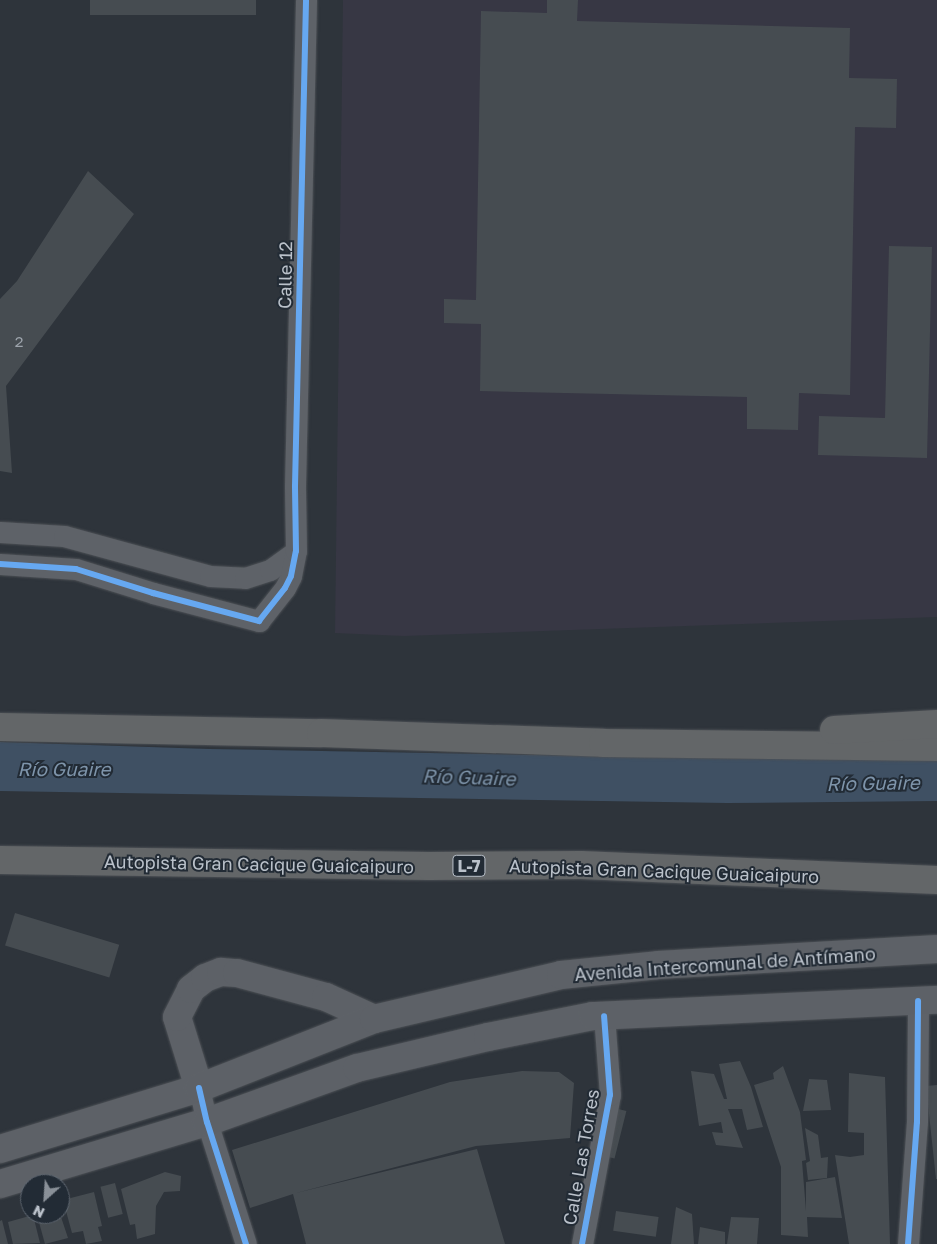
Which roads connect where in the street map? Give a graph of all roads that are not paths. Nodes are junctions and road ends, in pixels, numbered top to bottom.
1 (306, 0) edge
2 (0, 532) edge
3 (296, 551) junction
4 (0, 564) edge
5 (937, 724) edge
6 (0, 727) edge
7 (604, 743) junction
8 (937, 747) edge
9 (0, 860) edge
10 (937, 880) edge
11 (937, 949) edge
12 (928, 1000) edge
13 (604, 1016) junction
14 (374, 1019) junction
15 (199, 1088) junction
16 (207, 1122) junction
17 (0, 1149) edge
18 (0, 1184) edge
19 (246, 1244) edge
20 (582, 1244) edge
21 (908, 1244) edge

1 - 3 street, Calle 12
2 - 3 street
3 - 4 street, Calle 12
5 - 7 highway
6 - 7 highway
7 - 8 highway
9 - 10 highway, Autopista Gran Cacique Guaicaipuro / L-7
11 - 14 main road, Avenida Intercomunal de Antímano
12 - 13 main road
12 - 21 street
13 - 16 main road
13 - 20 street, Calle Las Torres
14 - 15 main road, Avenida Intercomunal de Antímano
14 - 15 main road
15 - 16 street
15 - 17 main road, Avenida Intercomunal de Antímano
16 - 18 main road
16 - 19 street

